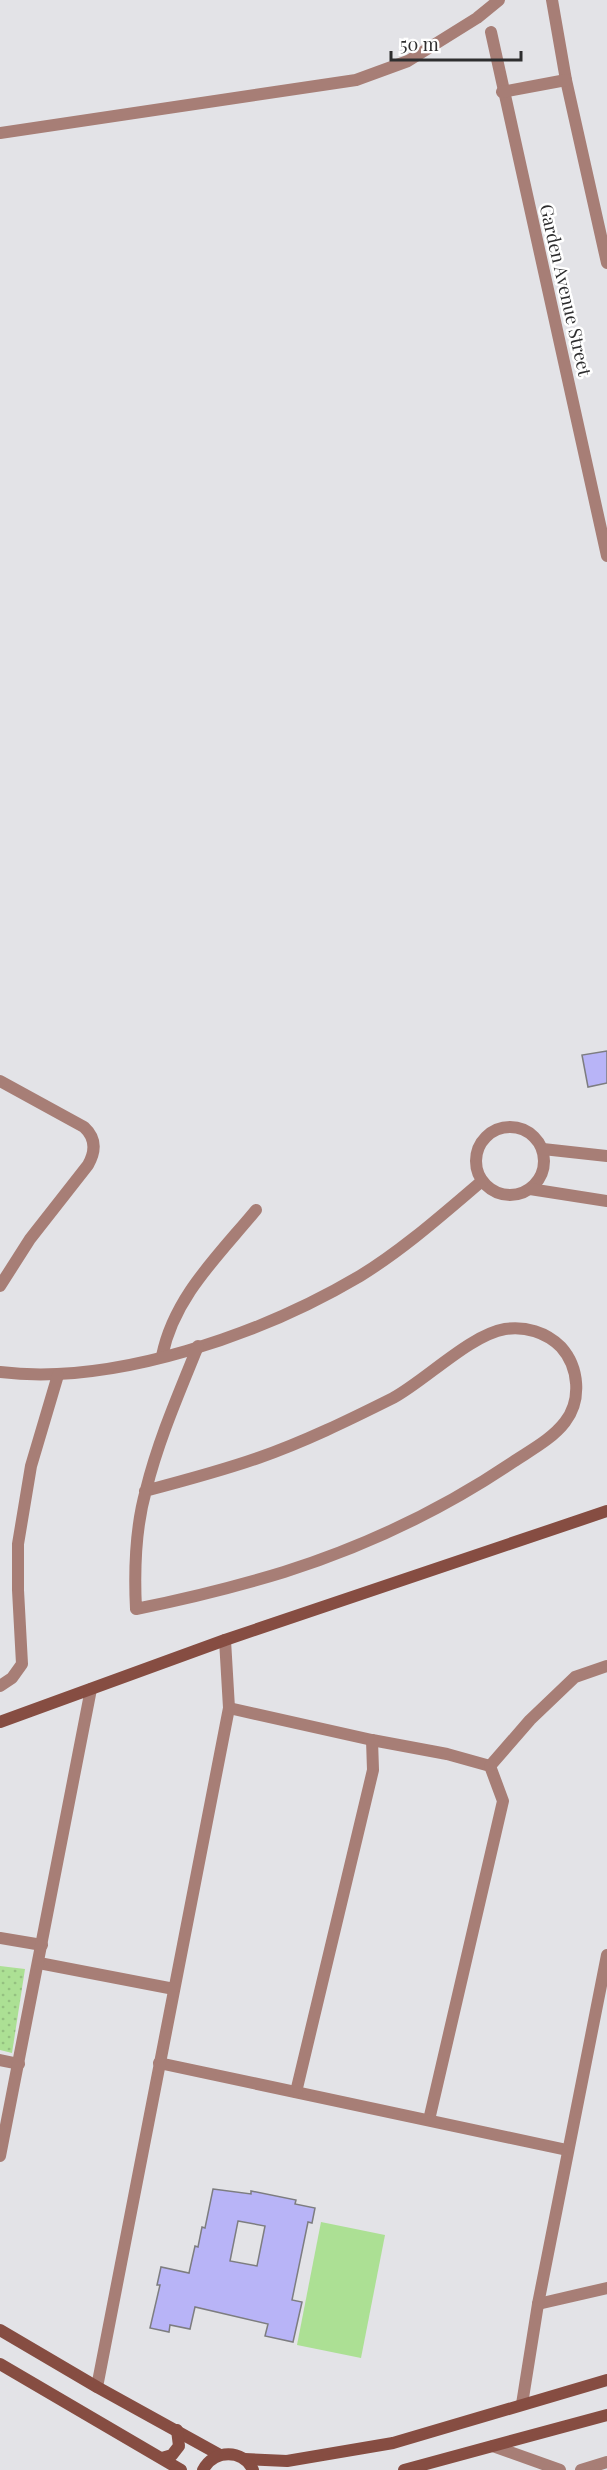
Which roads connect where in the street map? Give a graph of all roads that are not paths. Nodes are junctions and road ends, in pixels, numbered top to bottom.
1 (499, 0) edge
2 (552, 0) edge
3 (491, 32) dead end
4 (566, 80) junction
5 (502, 92) junction
6 (0, 133) edge
7 (607, 263) edge
8 (607, 556) edge
9 (0, 1081) edge
10 (543, 1149) junction
11 (607, 1156) edge
12 (482, 1181) junction
13 (530, 1188) junction
14 (607, 1201) edge
15 (256, 1210) dead end
16 (0, 1286) edge
17 (198, 1346) junction
18 (162, 1356) junction
19 (0, 1372) edge
20 (58, 1375) junction
21 (145, 1491) junction
22 (607, 1511) edge
23 (225, 1640) junction
24 (607, 1666) edge
25 (0, 1686) edge
26 (91, 1689) junction
27 (229, 1708) junction
28 (0, 1722) edge
29 (372, 1740) junction
30 (490, 1766) junction
31 (0, 1938) edge
32 (42, 1945) junction
33 (607, 1955) edge
34 (39, 1963) junction
35 (174, 1989) junction
36 (0, 2060) edge
37 (159, 2063) junction
38 (19, 2064) junction
39 (296, 2092) junction
40 (429, 2120) junction
41 (567, 2150) junction
42 (0, 2156) edge
43 (607, 2288) edge
44 (538, 2304) junction
45 (0, 2330) edge
46 (0, 2364) edge
47 (607, 2380) edge
48 (97, 2387) junction
49 (522, 2404) junction
50 (607, 2415) edge
51 (177, 2430) junction
52 (493, 2446) junction
53 (220, 2455) junction
54 (162, 2458) junction
55 (245, 2459) junction
56 (607, 2462) edge
57 (276, 2466) edge
58 (181, 2470) edge
59 (203, 2470) edge
60 (253, 2470) edge
61 (404, 2470) edge
62 (560, 2470) edge
63 (581, 2470) edge

1 - 6 street
2 - 4 street
3 - 5 street, Garden Avenue Street
4 - 5 street
4 - 7 street
5 - 8 street, Garden Avenue Street
9 - 16 street
10 - 11 street
10 - 12 street
10 - 13 street
12 - 13 street
12 - 17 street
13 - 14 street
15 - 18 street
17 - 18 street
17 - 21 street
18 - 20 street
19 - 20 street
20 - 25 street
21 - 21 street
22 - 23 street
23 - 26 street
23 - 27 street
24 - 30 street
26 - 28 street
26 - 32 street
27 - 29 street
27 - 35 street
29 - 30 street
29 - 39 street
30 - 40 street
31 - 32 street
32 - 34 street
33 - 41 street
34 - 35 street
34 - 38 street
35 - 37 street
36 - 38 street
37 - 39 street
37 - 48 street
38 - 42 street
39 - 40 street
40 - 41 street
41 - 44 street
43 - 44 street
44 - 49 street
45 - 48 street
46 - 54 street
47 - 49 street
48 - 51 street
49 - 57 street
50 - 52 street
51 - 53 street
51 - 54 street
52 - 61 street
52 - 62 street
53 - 55 street
53 - 59 street
54 - 58 street
55 - 57 street
55 - 60 street
56 - 63 street

